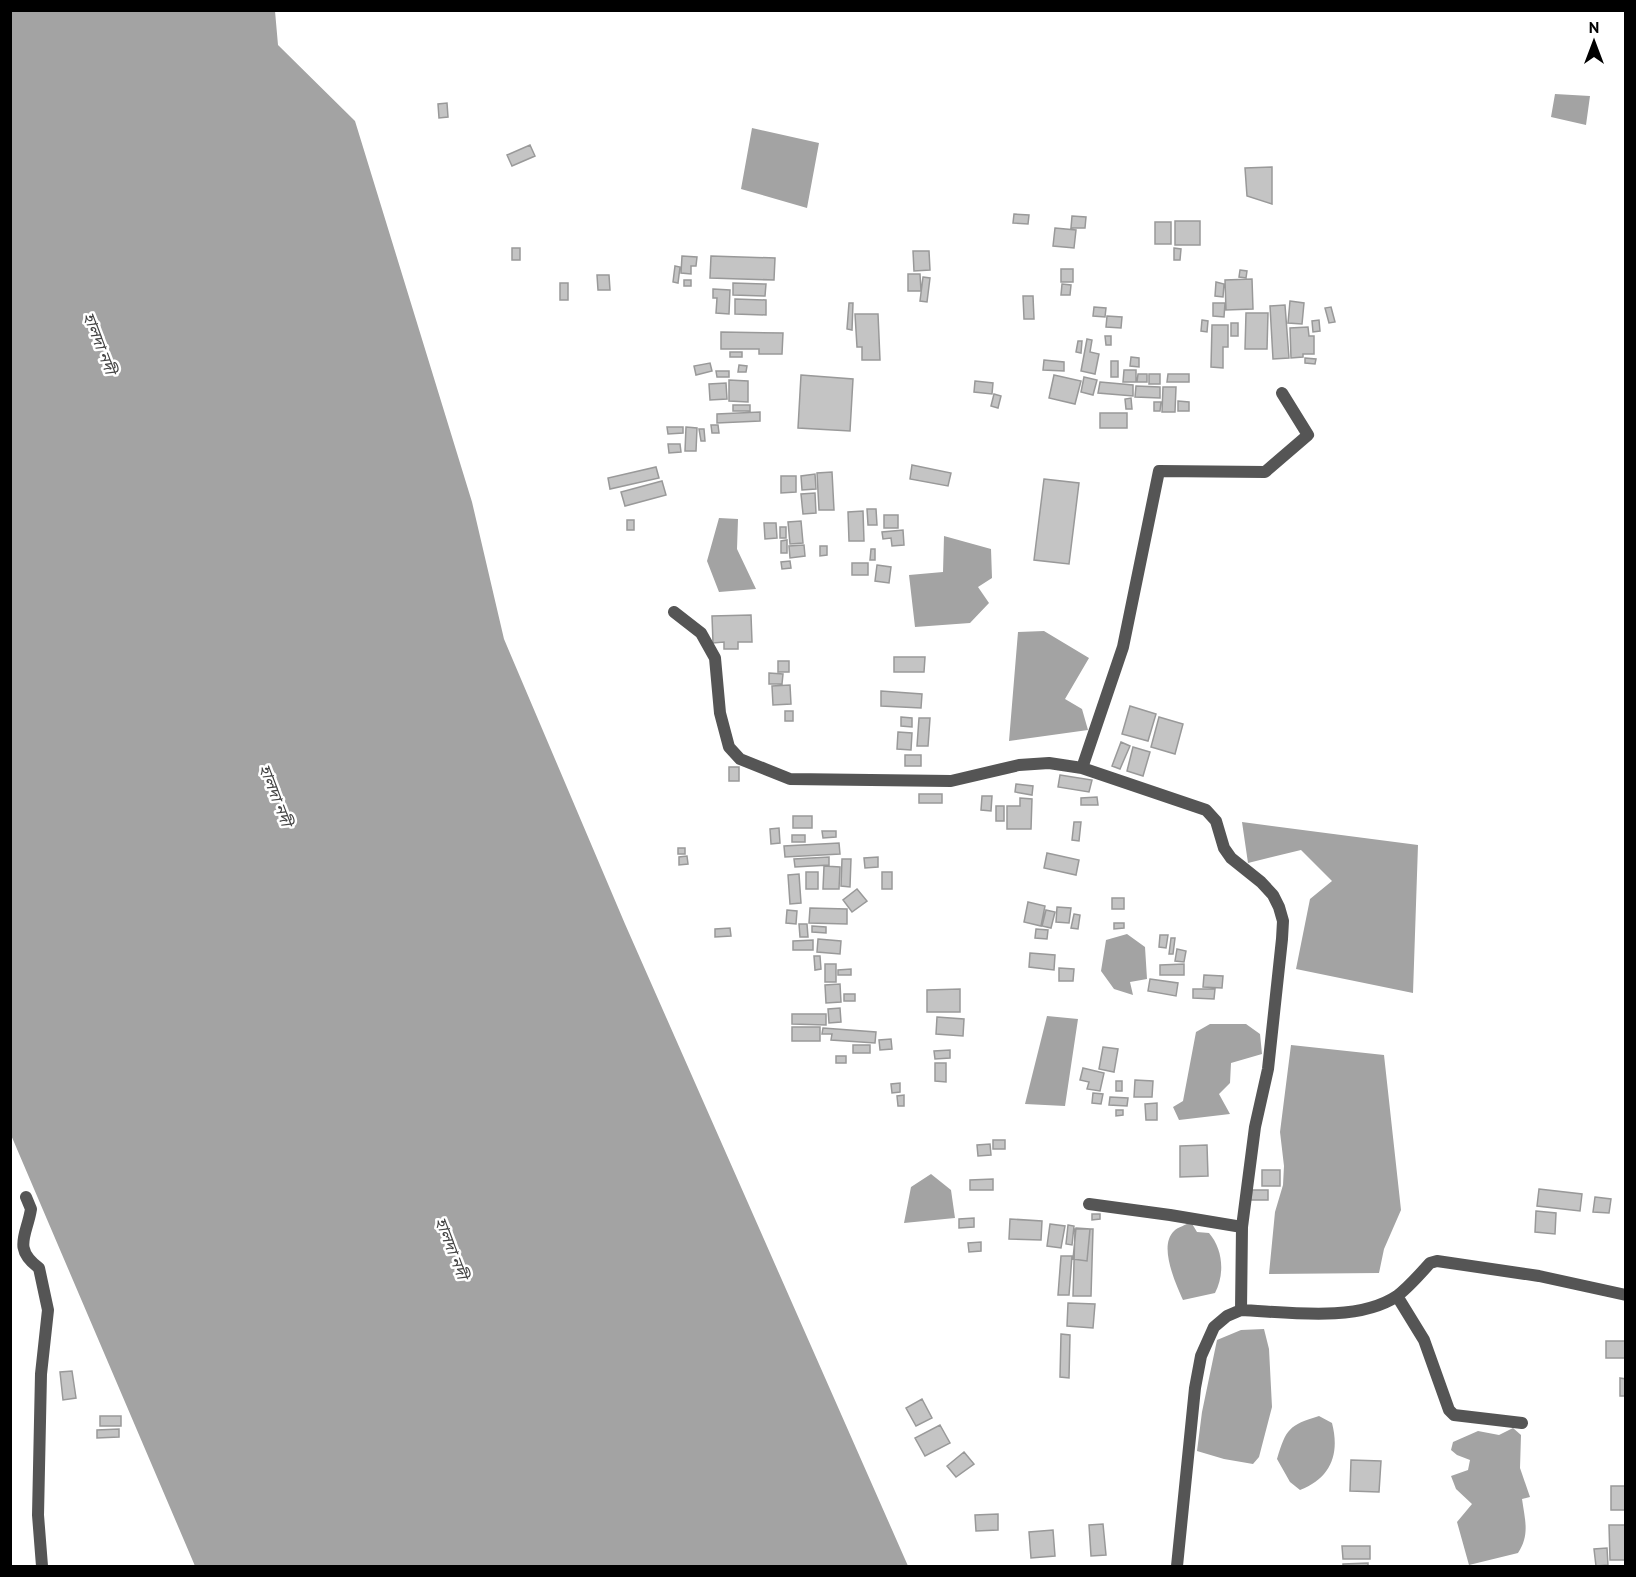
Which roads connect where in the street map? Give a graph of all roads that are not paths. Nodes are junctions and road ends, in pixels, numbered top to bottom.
1 (1282, 393) dead end
2 (674, 612) dead end
3 (1082, 768) junction
4 (26, 1197) dead end
5 (1089, 1204) dead end
6 (1242, 1227) junction
7 (1626, 1295) edge
8 (1397, 1296) junction
9 (1241, 1310) junction
10 (1522, 1423) dead end
11 (42, 1566) edge
12 (1177, 1566) edge

1 - 3 street
2 - 3 street
3 - 6 street
4 - 11 street
5 - 6 street
6 - 9 street
7 - 8 street
8 - 9 street
8 - 10 street
9 - 12 street

